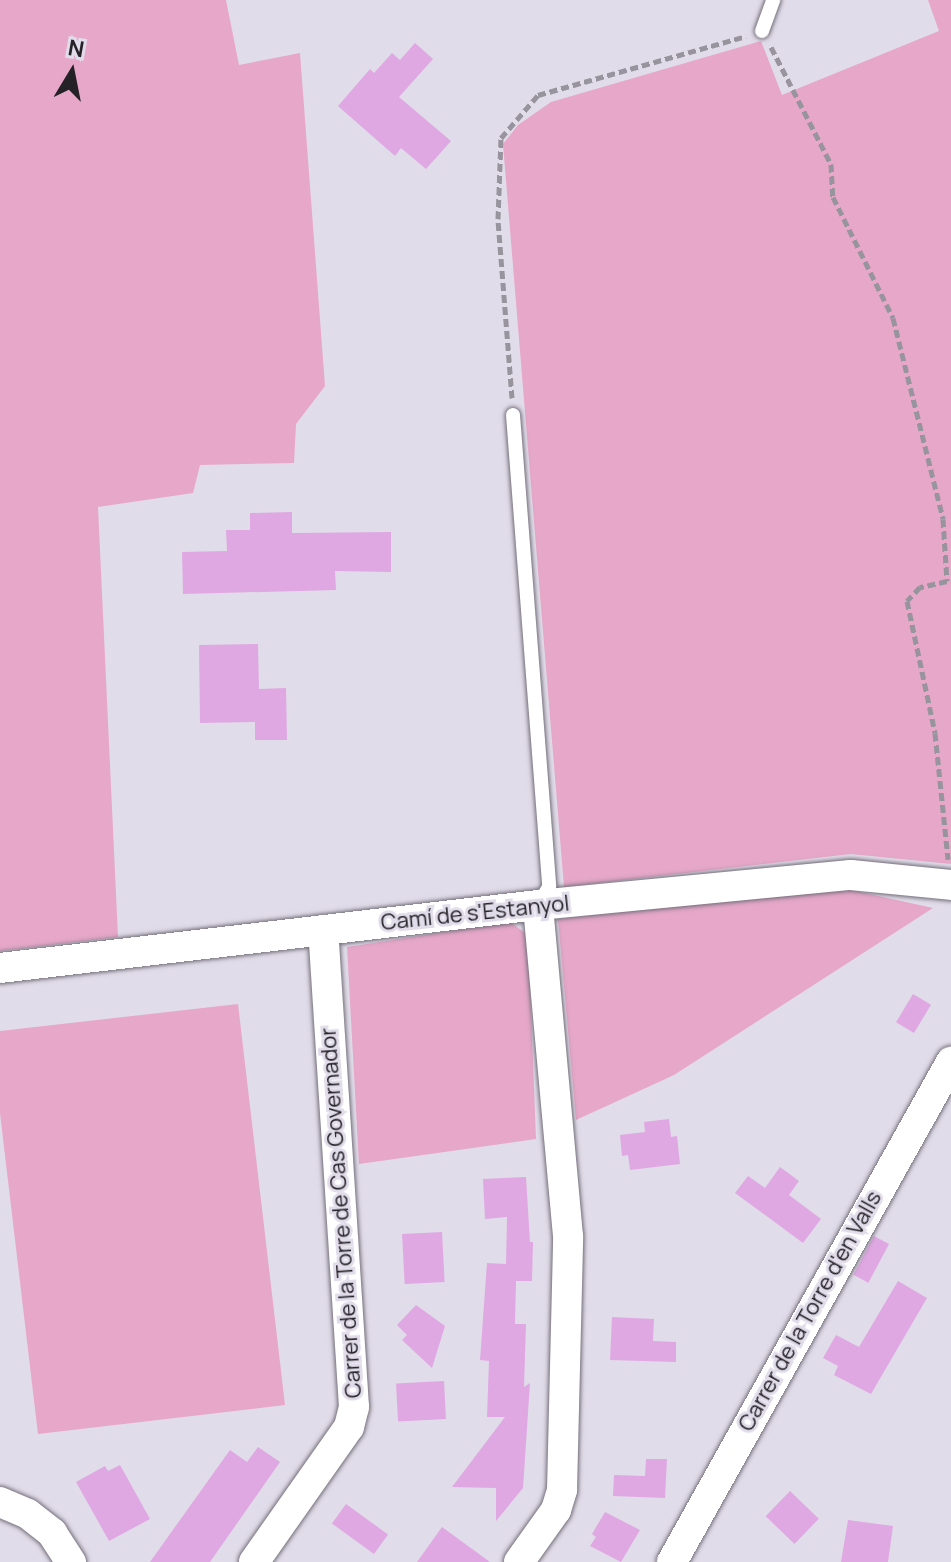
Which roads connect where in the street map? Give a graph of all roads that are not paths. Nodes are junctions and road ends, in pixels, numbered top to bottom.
1 (773, 0) edge
2 (762, 31) road end
3 (513, 415) road end
4 (951, 885) edge
5 (538, 905) junction
6 (323, 930) junction
7 (0, 968) edge
8 (951, 1062) edge
9 (0, 1502) edge
10 (71, 1562) edge
11 (254, 1562) edge
12 (519, 1562) edge
13 (672, 1562) edge

1 - 2 lane
3 - 5 lane
4 - 5 street, Camí de s'Estanyol
5 - 6 street, Camí de s'Estanyol
5 - 12 street
6 - 7 street, Camí de s'Estanyol
6 - 11 street, Carrer de la Torre de Cas Governador
8 - 13 street, Carrer de la Torre d'en Valls
9 - 10 street

